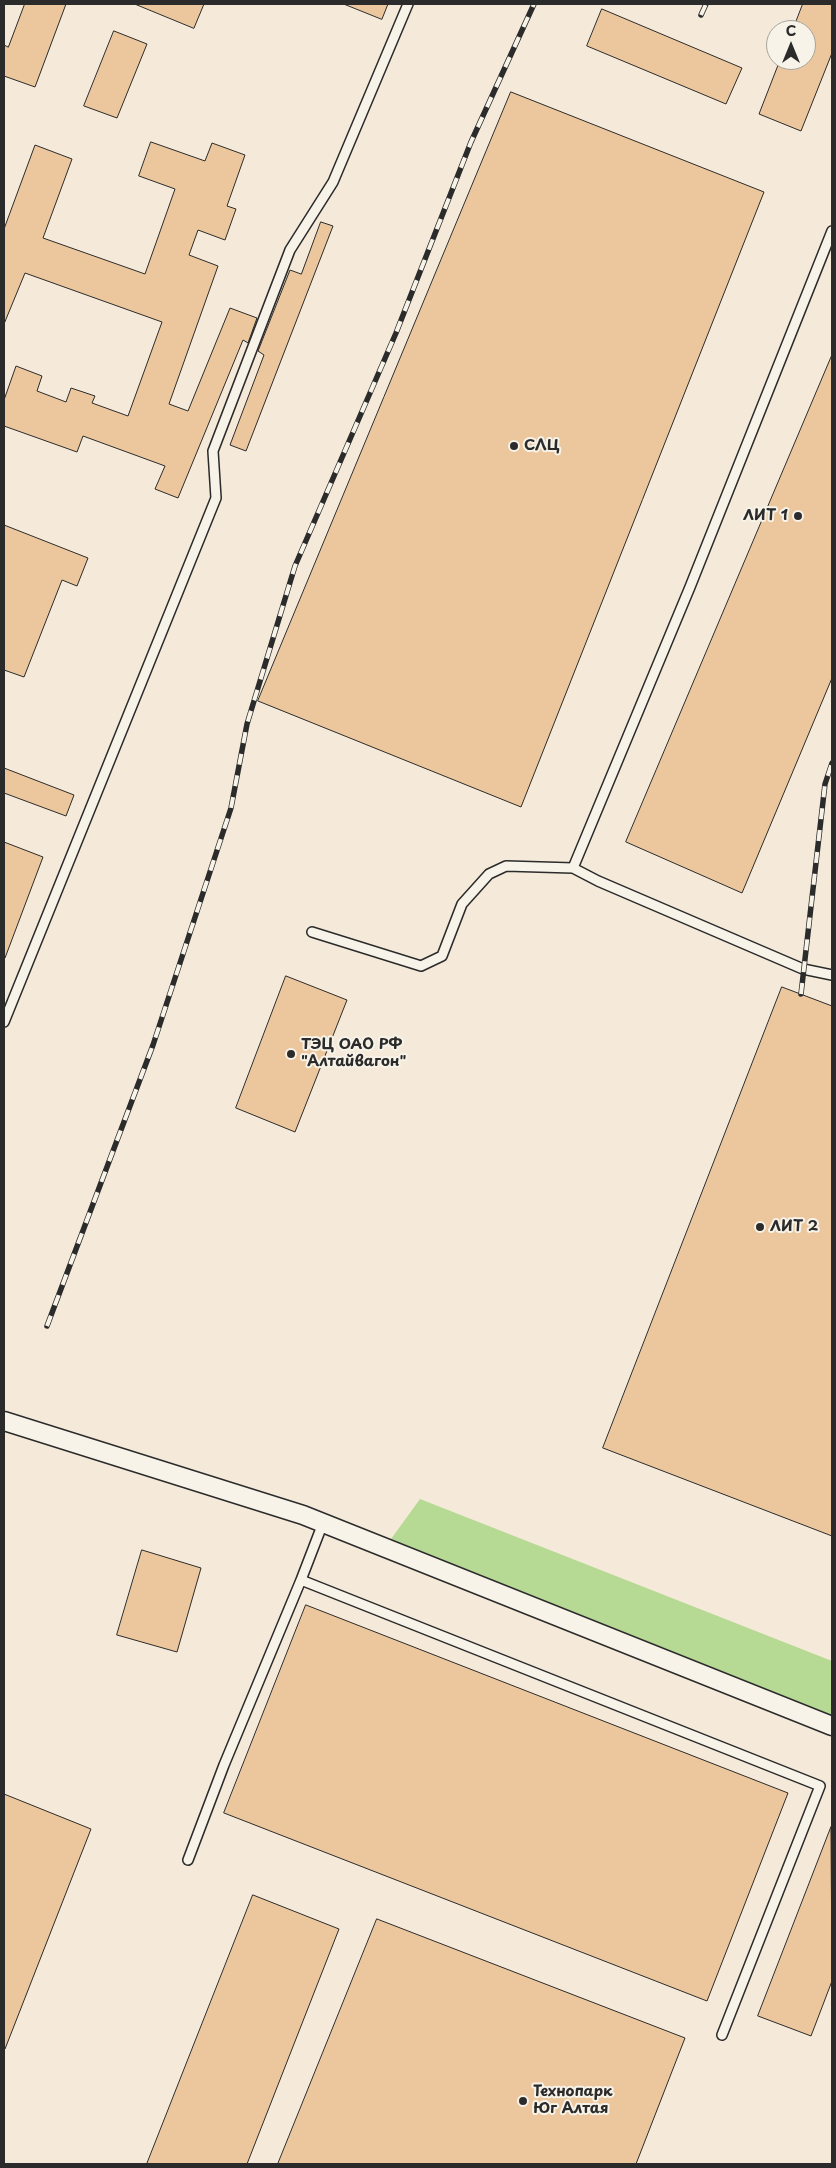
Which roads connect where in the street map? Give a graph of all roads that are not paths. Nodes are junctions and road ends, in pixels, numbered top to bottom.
1 (408, 4) edge
2 (832, 231) edge
3 (573, 868) junction
4 (312, 932) dead end
5 (832, 975) edge
6 (4, 1022) edge
7 (4, 1421) edge
8 (323, 1523) junction
9 (301, 1580) junction
10 (832, 1726) edge
11 (188, 1860) dead end
12 (722, 2035) dead end

1 - 6 lane
2 - 3 lane
3 - 4 lane
3 - 5 lane
7 - 8 street
8 - 9 lane
8 - 10 street
9 - 11 lane
9 - 12 lane

